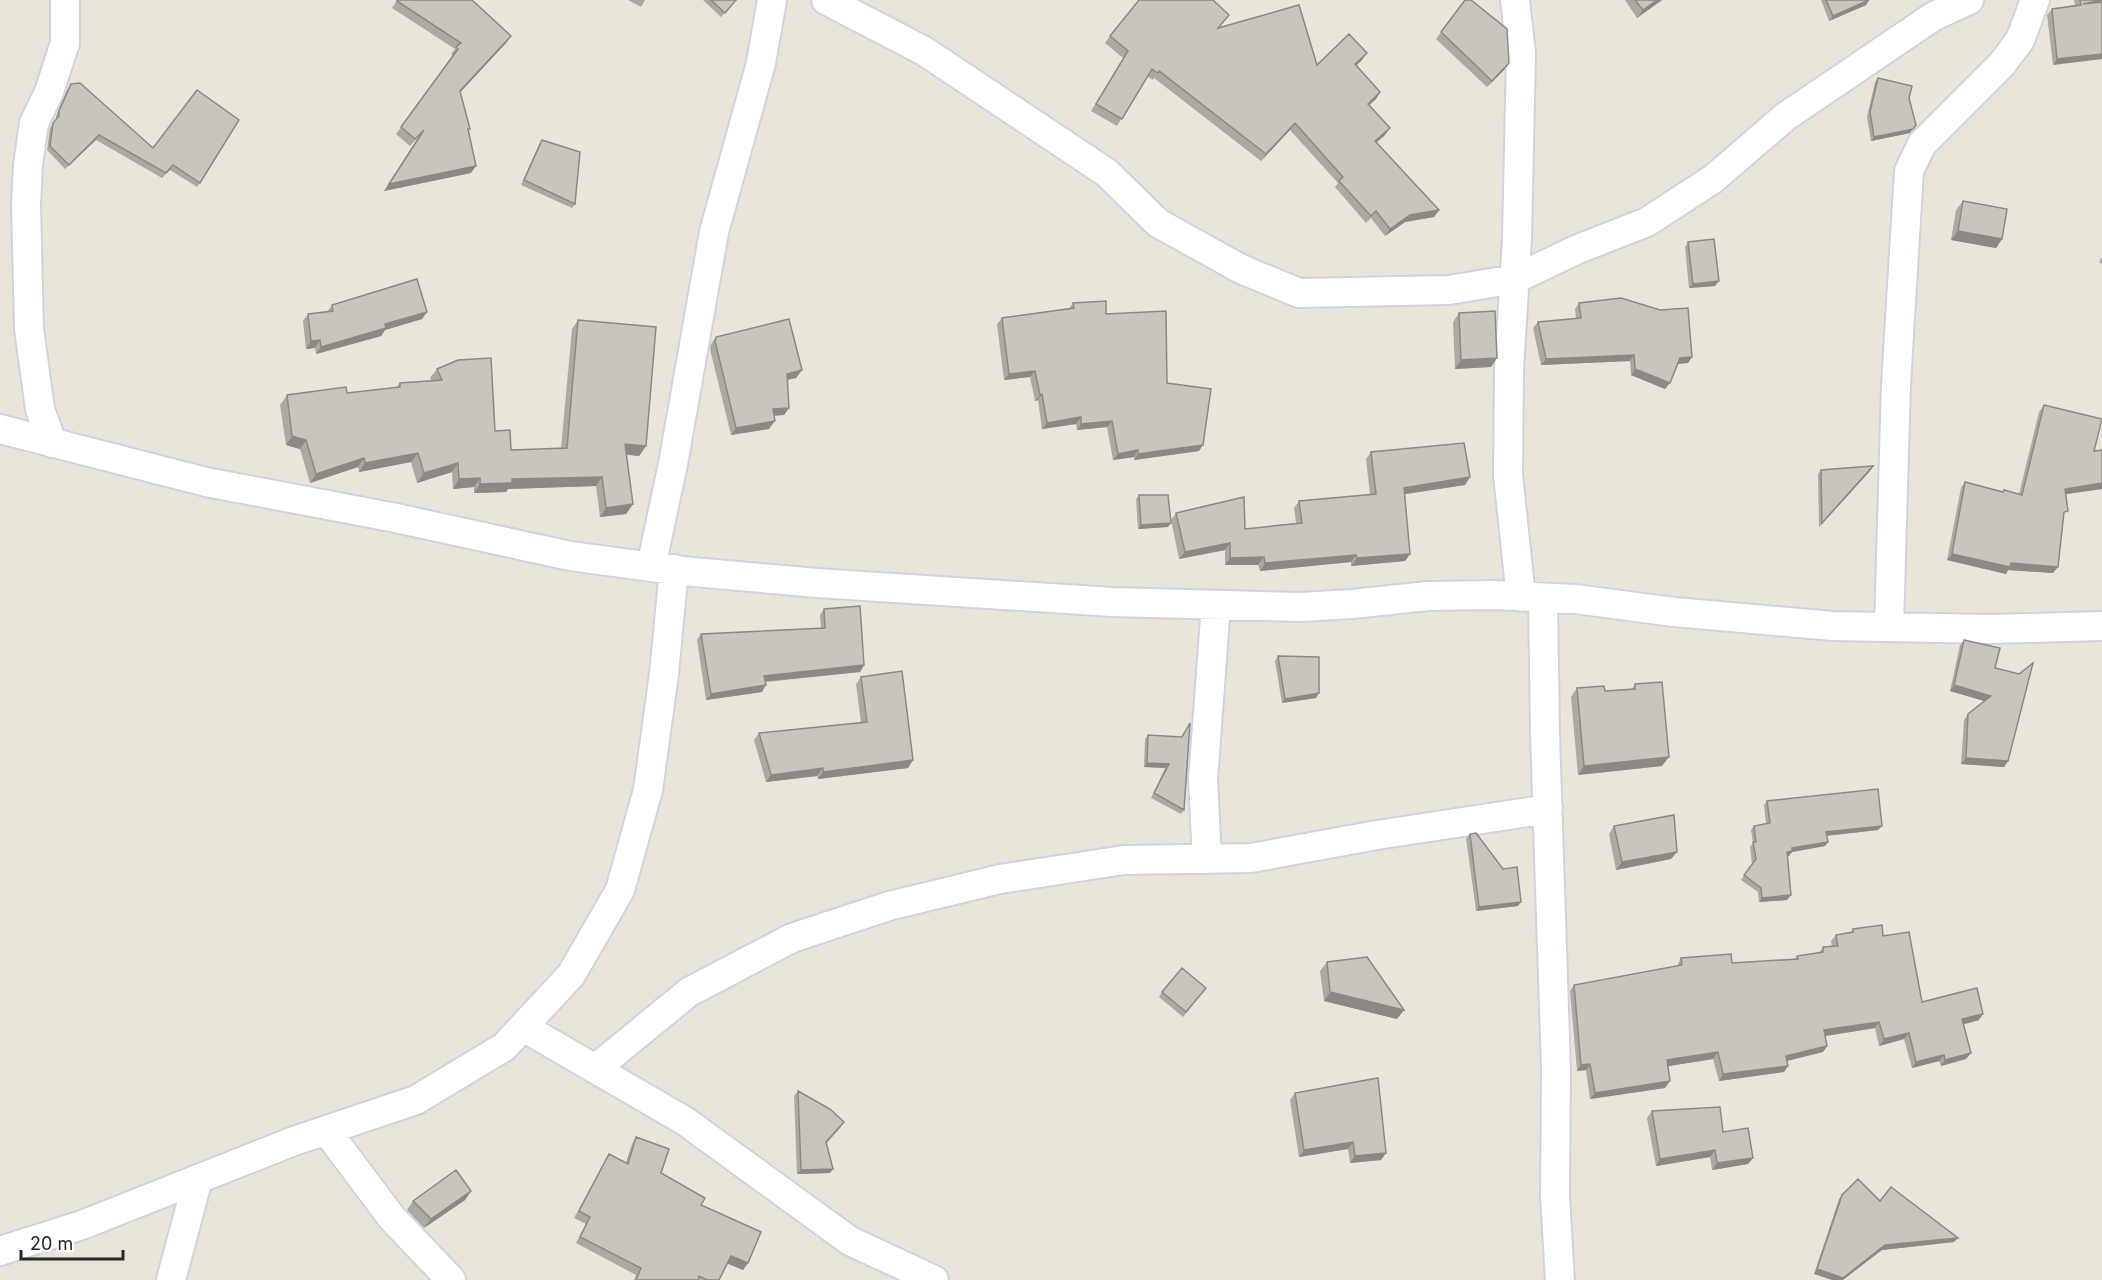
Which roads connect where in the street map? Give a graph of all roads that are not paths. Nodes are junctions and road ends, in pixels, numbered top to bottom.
1 (64, 0) edge
2 (772, 0) edge
3 (826, 0) edge
4 (1515, 0) edge
5 (1970, 0) edge
6 (2035, 0) edge
7 (1515, 279) junction
8 (0, 429) edge
9 (52, 443) junction
10 (663, 568) junction
11 (1532, 597) junction
12 (1216, 604) junction
13 (2102, 626) edge
14 (1889, 627) junction
15 (1548, 809) junction
16 (1207, 859) junction
17 (523, 1027) junction
18 (595, 1069) junction
19 (327, 1130) junction
20 (198, 1179) junction
21 (0, 1251) edge
22 (171, 1280) edge
23 (451, 1280) edge
24 (934, 1280) edge
25 (1560, 1280) edge

1 - 9 street
2 - 10 street
3 - 7 street
4 - 7 street
5 - 7 street
6 - 14 street
7 - 11 street
8 - 9 street
9 - 10 street
10 - 12 street
10 - 17 street
11 - 12 street
11 - 14 street
11 - 15 street
12 - 16 street
13 - 14 street
15 - 16 street
15 - 25 street
16 - 18 street
17 - 18 street
17 - 19 street
18 - 24 street
19 - 20 street
19 - 23 street
20 - 21 street
20 - 22 street

